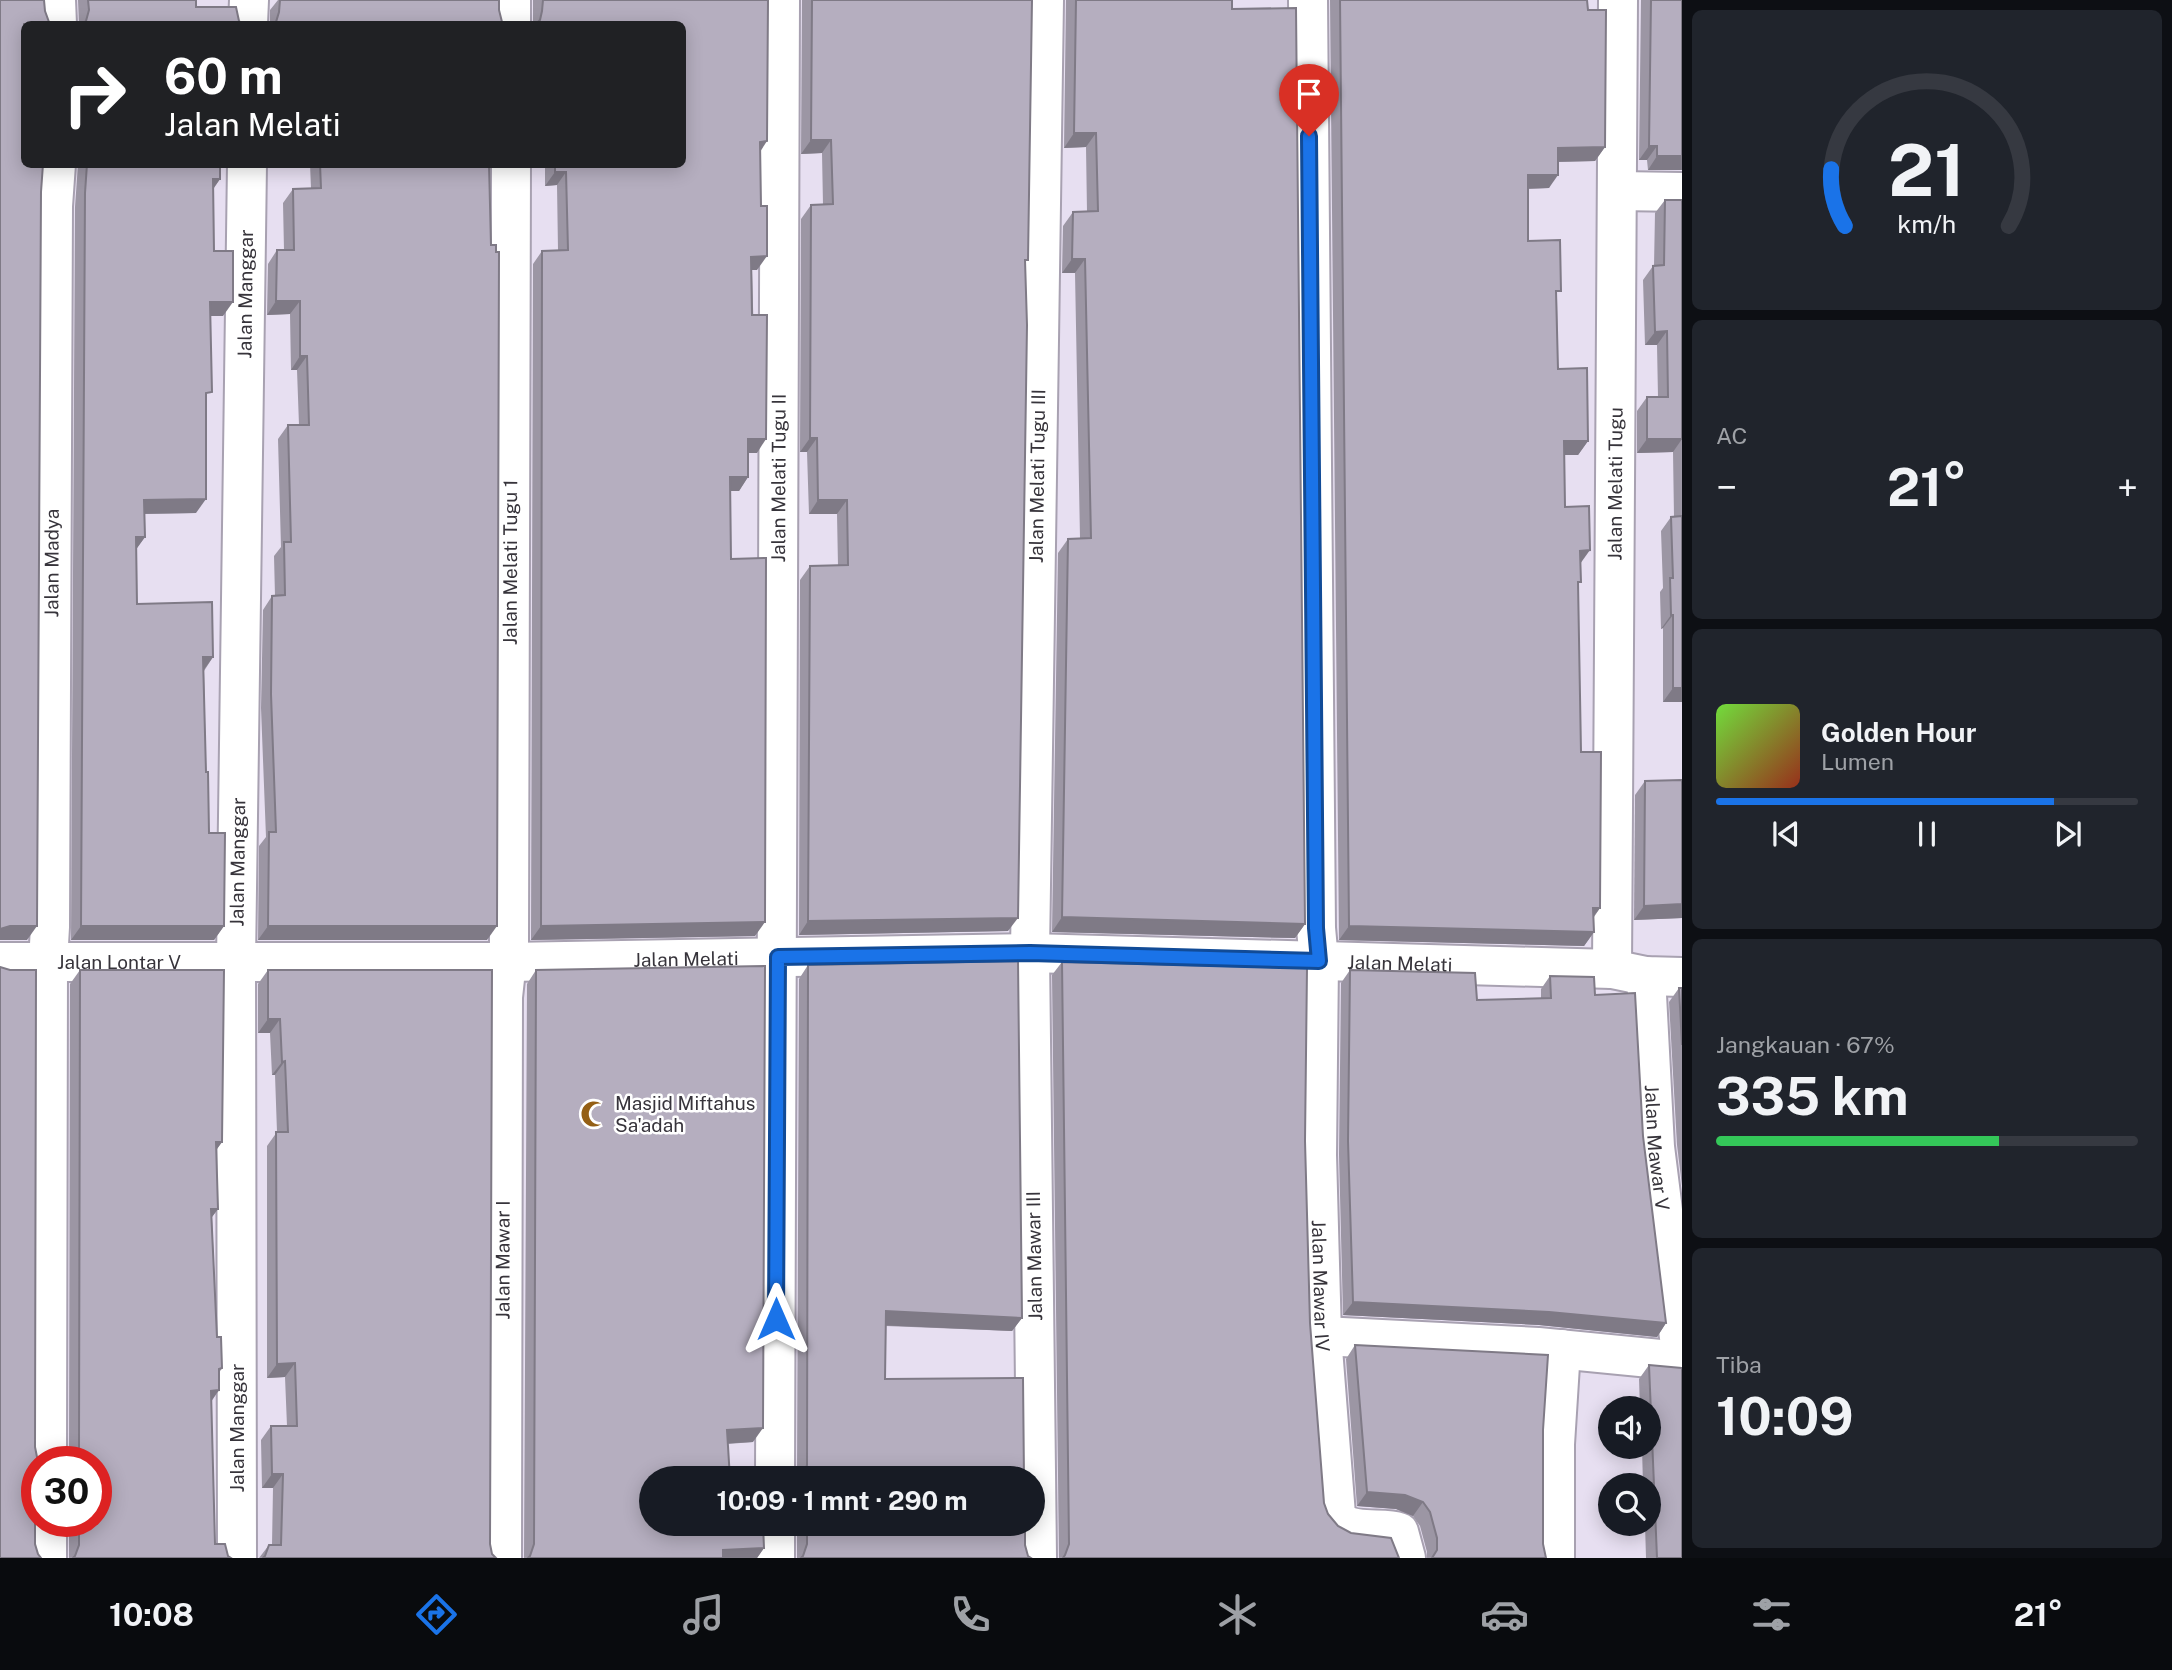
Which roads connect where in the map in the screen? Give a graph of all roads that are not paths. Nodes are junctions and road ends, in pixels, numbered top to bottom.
1 (56, 0) edge
2 (249, 0) edge
3 (512, 0) edge
4 (780, 0) edge
5 (1044, 0) edge
6 (1308, 0) edge
7 (1618, 0) edge
8 (57, 21) edge
9 (248, 21) edge
10 (511, 21) edge
11 (56, 168) edge
12 (247, 168) edge
13 (511, 168) edge
14 (1618, 191) junction
15 (1682, 192) edge
16 (1030, 953) junction
17 (778, 957) junction
18 (236, 961) junction
19 (1319, 961) junction
20 (0, 962) edge
21 (48, 962) junction
22 (507, 962) junction
23 (1647, 974) edge
24 (1322, 1335) junction
25 (1561, 1349) junction
26 (1681, 1361) edge
27 (47, 1446) edge
28 (775, 1466) edge
29 (775, 1536) edge
30 (47, 1537) edge
31 (47, 1558) edge
32 (237, 1558) edge
33 (502, 1558) edge
34 (775, 1558) edge
35 (1037, 1558) edge
36 (1406, 1558) edge
37 (1555, 1558) edge

1 - 8 street
2 - 9 street
3 - 10 street
4 - 17 street, Jalan Melati Tugu II
5 - 16 street, Jalan Melati Tugu III
6 - 19 street, Jalan Mawar IV
7 - 14 street, Jalan Melati Tugu
11 - 21 street, Jalan Madya
12 - 18 street, Jalan Manggar
13 - 22 street, Jalan Melati Tugu 1
14 - 15 street
14 - 23 street, Jalan Melati Tugu
16 - 17 street, Jalan Melati
16 - 19 street, Jalan Melati
16 - 35 street, Jalan Mawar III
17 - 22 street, Jalan Melati
17 - 28 street, Jalan Melati Tugu II
18 - 21 street, Jalan Lontar V
18 - 22 street, Jalan Melati
18 - 32 street, Jalan Manggar
19 - 23 street, Jalan Melati
19 - 24 street, Jalan Mawar IV
20 - 21 street, Jalan Lontar V
21 - 27 street, Jalan Madya
22 - 33 street, Jalan Mawar I
23 - 26 street, Jalan Mawar V
24 - 25 street, Jalan Mawar V
24 - 36 street, Jalan Mawar IV
25 - 26 street, Jalan Mawar V
25 - 37 street
29 - 34 street
30 - 31 street

